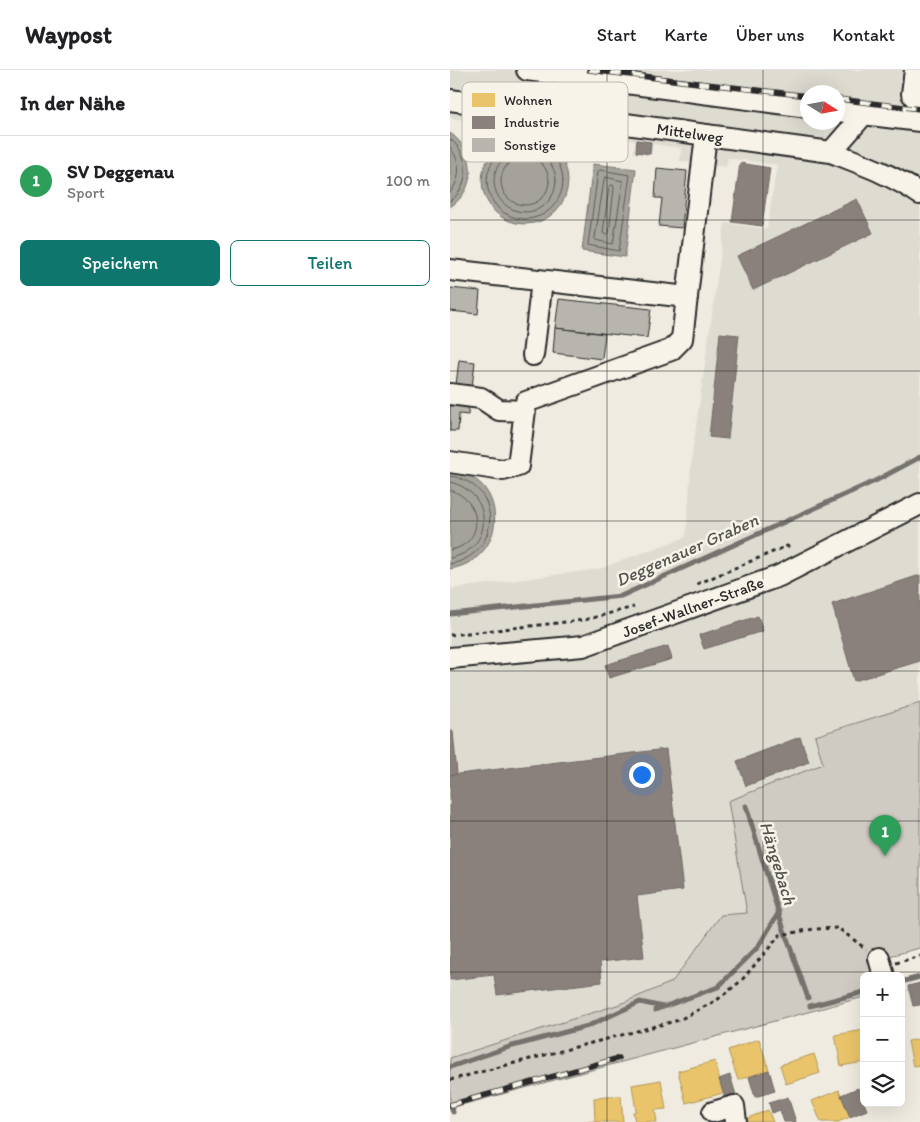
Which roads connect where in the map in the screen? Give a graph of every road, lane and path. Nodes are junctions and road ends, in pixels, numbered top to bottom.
1 (527, 70) edge
2 (915, 70) edge
3 (618, 82) edge
4 (628, 83) edge
5 (920, 104) edge
6 (800, 106) edge
7 (845, 112) edge
8 (864, 114) junction
9 (920, 121) edge
10 (628, 124) edge
11 (706, 135) junction
12 (831, 152) junction
13 (920, 194) edge
14 (450, 270) edge
15 (542, 281) junction
16 (688, 297) junction
17 (533, 355) dead end
18 (450, 394) edge
19 (525, 411) junction
20 (450, 462) edge
21 (920, 504) edge
22 (812, 559) junction
23 (696, 585) dead end
24 (642, 605) dead end
25 (450, 635) edge
26 (450, 658) edge
27 (920, 956) edge
28 (881, 967) edge
29 (450, 1080) edge
30 (713, 1112) dead end
31 (736, 1122) edge

1 - 3 street
2 - 5 street
4 - 6 street
7 - 8 street
8 - 9 street
8 - 12 street
10 - 11 street, Mittelweg
11 - 12 street, Mittelweg
11 - 16 street
12 - 13 street, Mittelweg
14 - 15 street
15 - 16 street
15 - 17 street
16 - 19 street
18 - 19 street
19 - 20 street
21 - 22 street, Josef-Wallner-Straße
22 - 23 path
22 - 26 street, Josef-Wallner-Straße
24 - 25 path
27 - 28 path
28 - 29 path
30 - 31 street

